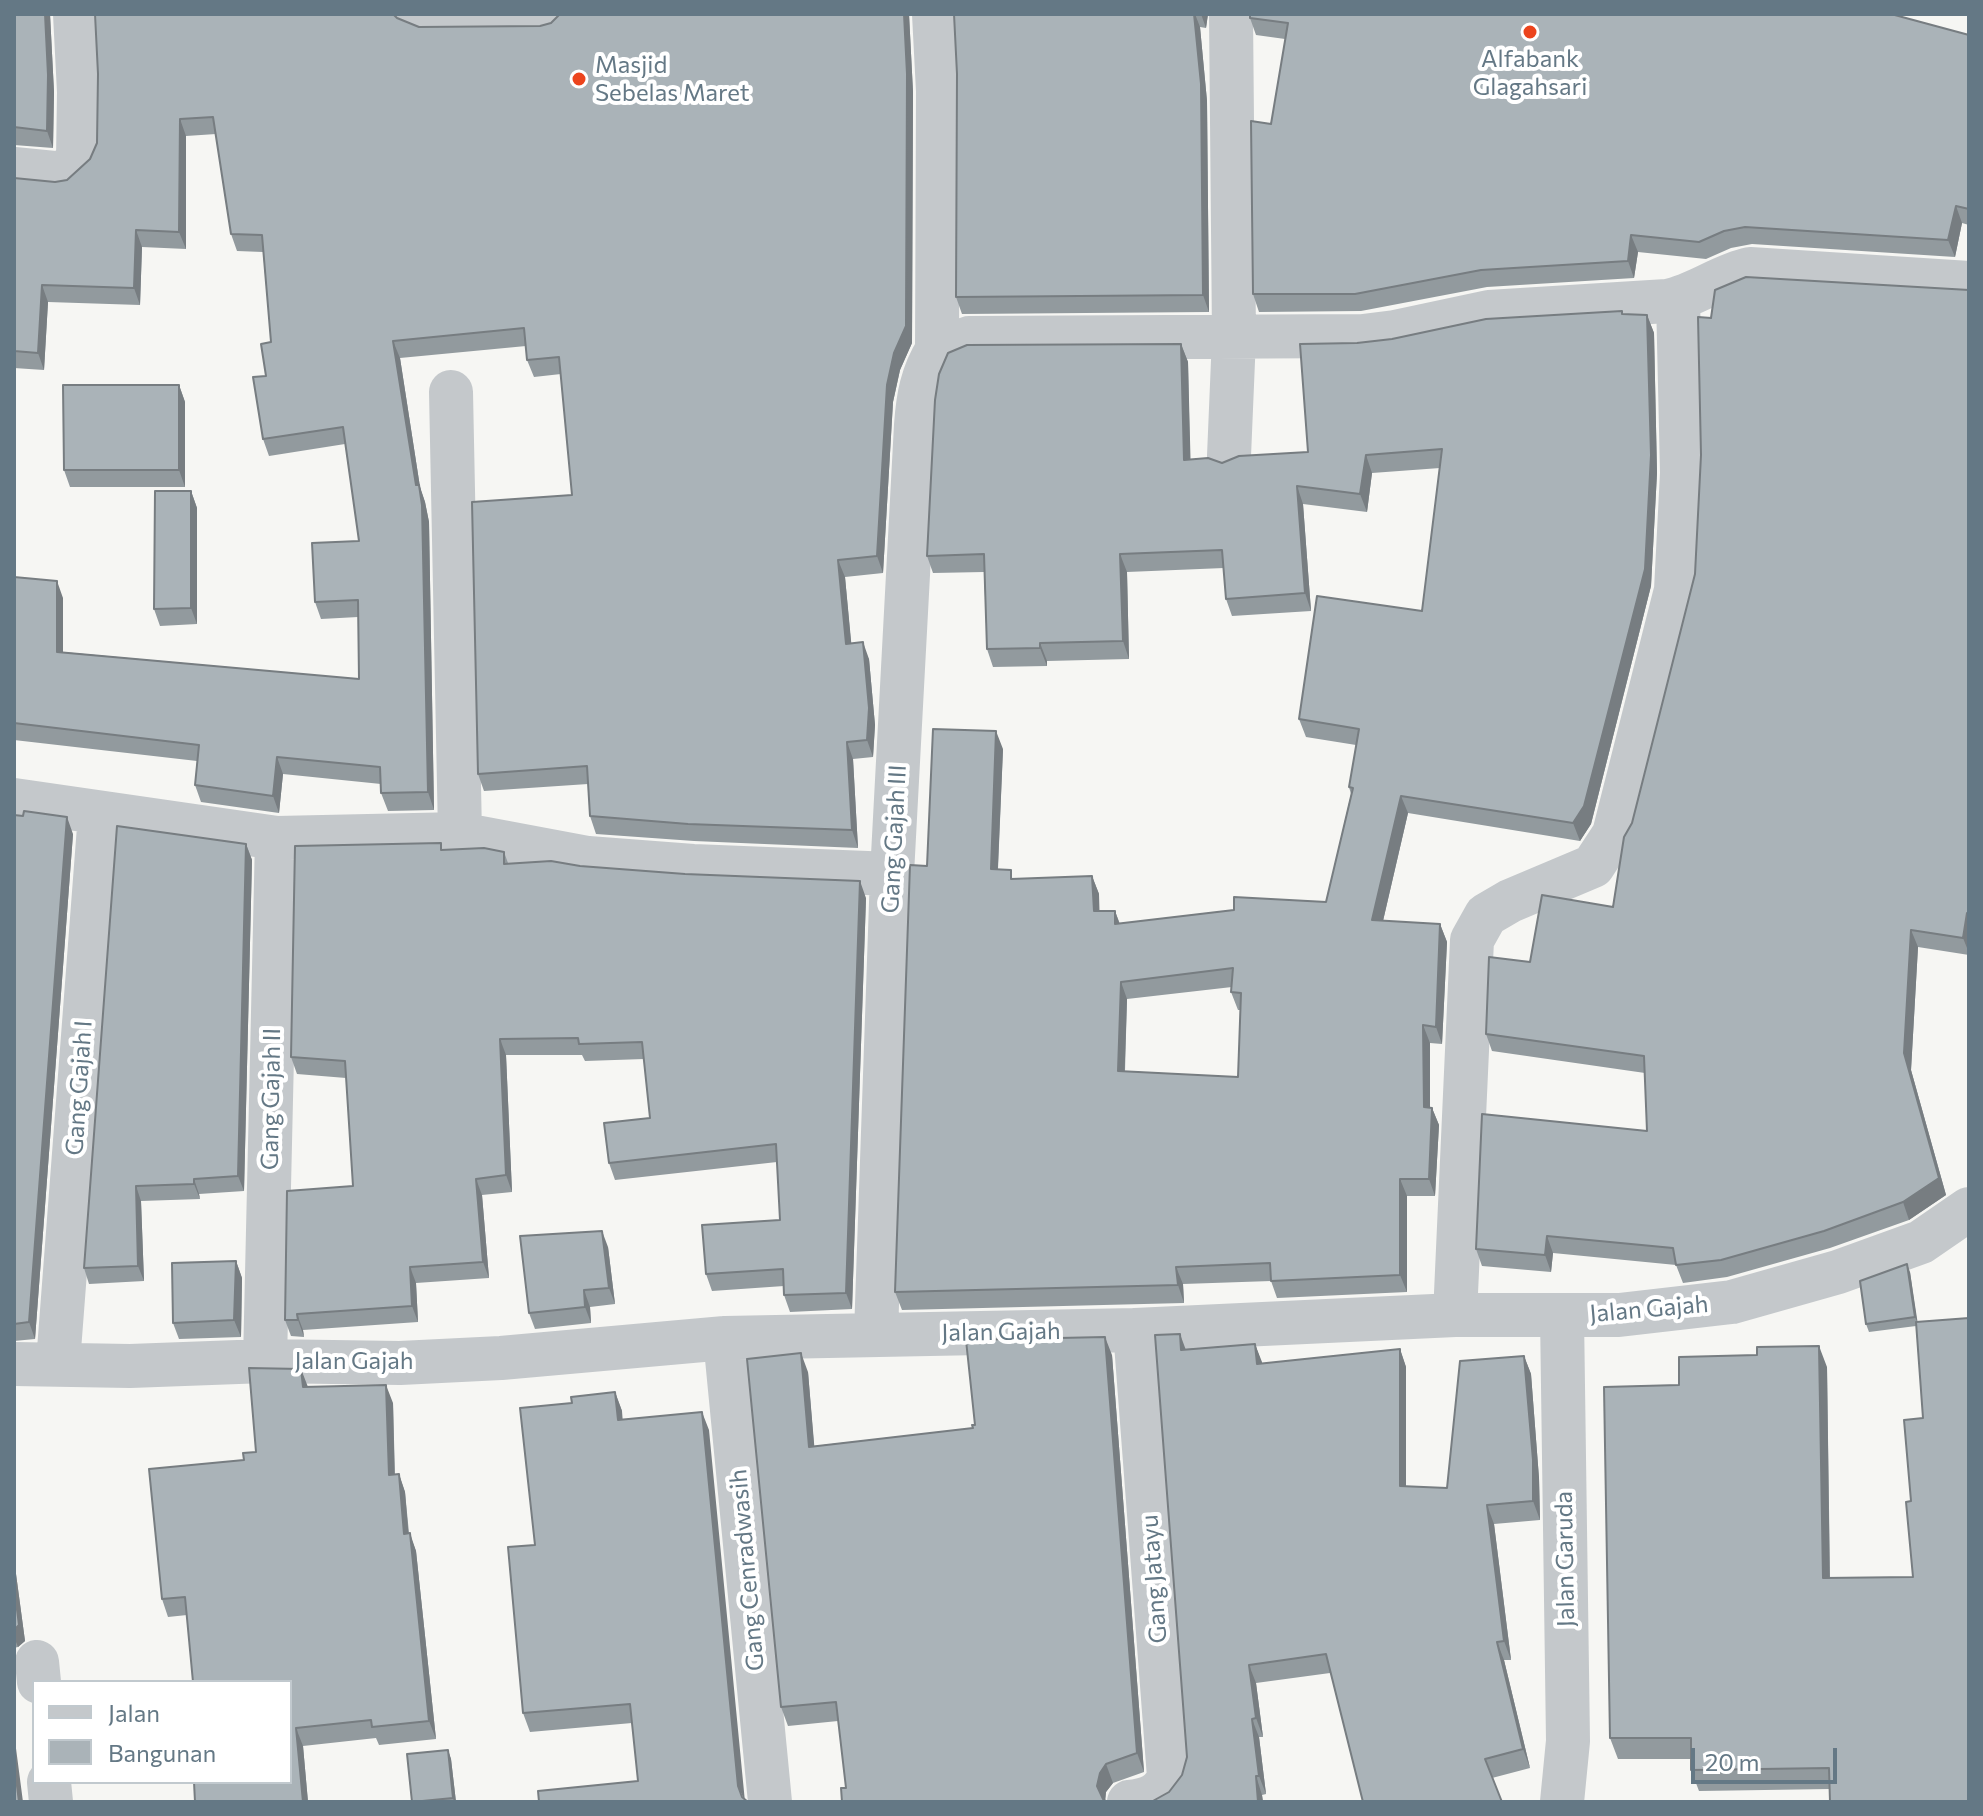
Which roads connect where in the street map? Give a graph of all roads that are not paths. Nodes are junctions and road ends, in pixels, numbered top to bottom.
1 (75, 14) edge
2 (416, 14) edge
3 (934, 14) edge
4 (1231, 14) edge
5 (545, 18) dead end
6 (14, 169) edge
7 (1969, 283) edge
8 (1678, 299) junction
9 (1234, 337) junction
10 (937, 350) junction
11 (451, 392) dead end
12 (1229, 456) edge
13 (14, 800) edge
14 (100, 814) junction
15 (460, 834) junction
16 (277, 838) junction
17 (892, 874) junction
18 (1969, 1209) edge
19 (1455, 1315) junction
20 (1562, 1315) junction
21 (1135, 1330) junction
22 (876, 1333) junction
23 (725, 1338) junction
24 (265, 1361) junction
25 (58, 1363) junction
26 (14, 1364) edge
27 (770, 1802) edge
28 (1129, 1802) edge
29 (1562, 1802) edge

1 - 6 street
2 - 5 street
3 - 10 street
4 - 9 street
7 - 8 street
8 - 9 street
8 - 19 street
9 - 10 street
9 - 12 street
10 - 17 street, Gang Gajah III
11 - 15 street
13 - 14 street
14 - 16 street
14 - 25 street, Gang Gajah I
15 - 16 street
15 - 17 street
16 - 24 street, Gang Gajah II
17 - 22 street, Gang Gajah III
18 - 20 street, Jalan Gajah
19 - 20 street, Jalan Gajah
19 - 21 street, Jalan Gajah
20 - 29 street, Jalan Garuda
21 - 22 street, Jalan Gajah
21 - 28 street, Gang Jatayu
22 - 23 street, Jalan Gajah
23 - 24 street, Jalan Gajah
23 - 27 street, Gang Cenradwasih
24 - 25 street, Jalan Gajah
25 - 26 street, Jalan Gajah

